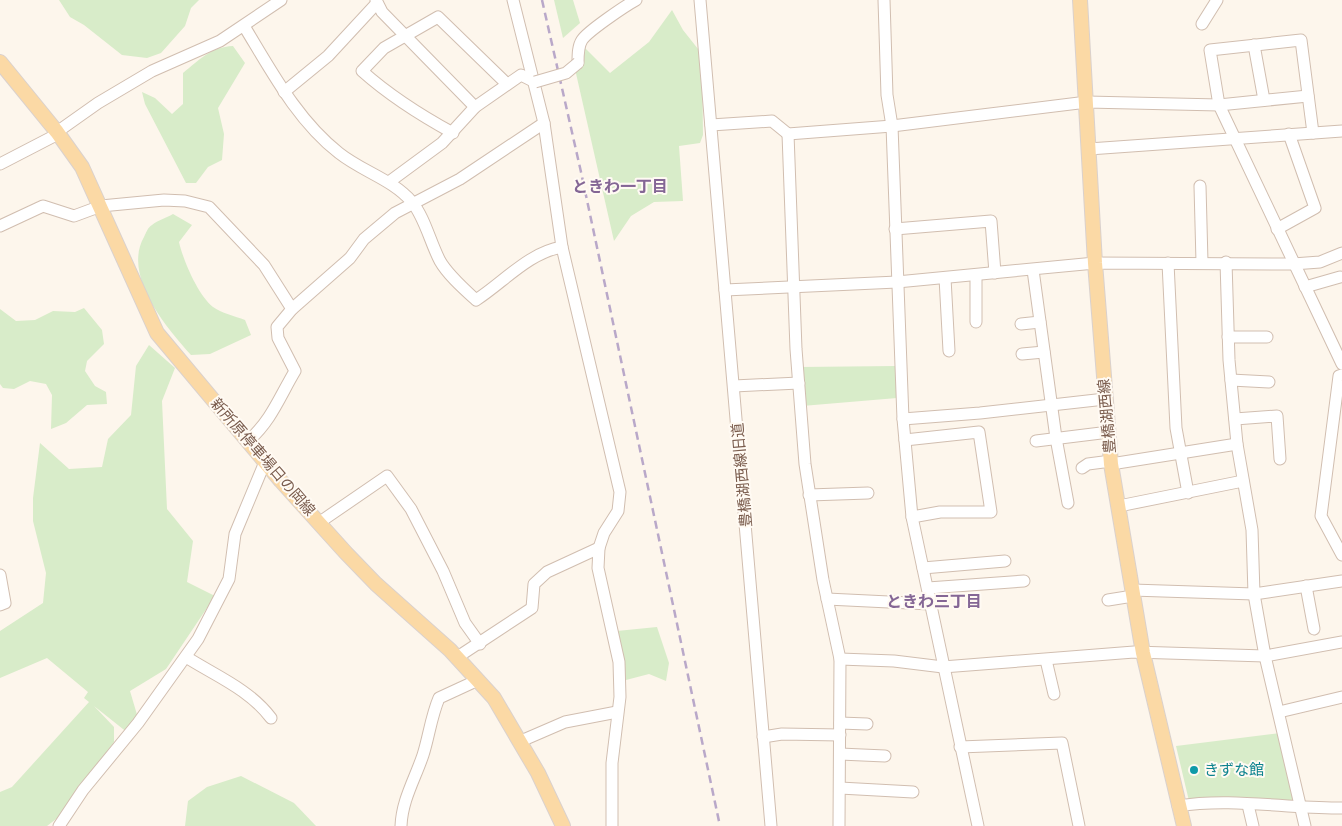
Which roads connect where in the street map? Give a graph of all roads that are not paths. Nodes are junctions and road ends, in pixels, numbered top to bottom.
1 (281, 0) edge
2 (513, 0) edge
3 (636, 0) edge
4 (700, 0) edge
5 (884, 0) edge
6 (1080, 0) edge
7 (1217, 0) edge
8 (376, 2) edge
9 (1202, 24) dead end
10 (244, 26) junction
11 (404, 35) junction
12 (1254, 45) junction
13 (0, 62) edge
14 (535, 82) junction
15 (507, 84) junction
16 (284, 92) junction
17 (1308, 96) junction
18 (1264, 100) junction
19 (1087, 102) junction
20 (1219, 105) junction
21 (475, 107) junction
22 (544, 123) junction
23 (711, 125) junction
24 (892, 126) junction
25 (1342, 132) edge
26 (58, 133) junction
27 (453, 133) junction
28 (1313, 133) junction
29 (788, 134) junction
30 (1290, 134) junction
31 (1236, 140) junction
32 (1089, 149) junction
33 (0, 164) edge
34 (389, 182) junction
35 (1200, 186) dead end
36 (413, 203) junction
37 (101, 206) junction
38 (0, 226) edge
39 (895, 229) junction
40 (1277, 229) junction
41 (562, 247) junction
42 (1342, 253) edge
43 (1202, 262) junction
44 (1226, 262) junction
45 (1095, 263) junction
46 (1168, 263) junction
47 (1293, 264) junction
48 (1034, 270) junction
49 (995, 273) junction
50 (976, 275) junction
51 (1340, 277) dead end
52 (945, 278) junction
53 (897, 282) junction
54 (793, 286) junction
55 (1306, 287) junction
56 (725, 290) junction
57 (292, 309) junction
58 (976, 322) dead end
59 (1040, 322) junction
60 (1021, 324) dead end
61 (1228, 337) junction
62 (1267, 337) dead end
63 (949, 351) dead end
64 (1044, 352) junction
65 (1022, 354) dead end
66 (1342, 364) edge
67 (1342, 375) edge
68 (1231, 380) junction
69 (1269, 382) dead end
70 (799, 383) junction
71 (734, 386) junction
72 (1105, 399) junction
73 (1052, 406) junction
74 (903, 418) junction
75 (1235, 419) junction
76 (1109, 432) junction
77 (1056, 438) junction
78 (249, 440) junction
79 (905, 440) junction
80 (1036, 441) dead end
81 (1237, 444) junction
82 (1180, 453) junction
83 (1280, 459) dead end
84 (266, 462) junction
85 (1111, 462) junction
86 (1082, 468) dead end
87 (1243, 481) junction
88 (868, 493) dead end
89 (1188, 493) junction
90 (809, 495) junction
91 (1068, 503) dead end
92 (1119, 506) junction
93 (912, 517) junction
94 (320, 522) junction
95 (599, 548) junction
96 (1342, 556) edge
97 (1005, 561) dead end
98 (923, 568) junction
99 (0, 575) edge
100 (1024, 581) dead end
101 (1342, 582) edge
102 (1306, 586) junction
103 (928, 588) junction
104 (1133, 593) junction
105 (1254, 594) junction
106 (827, 599) junction
107 (1108, 600) dead end
108 (930, 604) junction
109 (0, 605) edge
110 (1314, 629) dead end
111 (1342, 642) edge
112 (480, 644) junction
113 (1143, 652) junction
114 (1265, 656) junction
115 (186, 657) junction
116 (456, 658) junction
117 (840, 659) junction
118 (1046, 660) junction
119 (943, 667) junction
120 (478, 680) junction
121 (1054, 694) dead end
122 (1342, 697) edge
123 (617, 712) junction
124 (1279, 712) junction
125 (271, 718) dead end
126 (840, 723) junction
127 (867, 724) dead end
128 (840, 735) junction
129 (763, 737) junction
130 (520, 741) junction
131 (960, 747) junction
132 (840, 754) junction
133 (885, 756) dead end
134 (840, 788) junction
135 (913, 792) dead end
136 (1248, 805) junction
137 (1178, 806) junction
138 (1342, 808) edge
139 (1302, 809) junction
140 (59, 826) edge
141 (401, 826) edge
142 (562, 826) edge
143 (612, 826) edge
144 (771, 826) edge
145 (839, 826) edge
146 (978, 826) edge
147 (1079, 826) edge
148 (1184, 826) edge
149 (1253, 826) edge
150 (1305, 826) edge

1 - 10 street
2 - 14 street
3 - 14 street, bridge
4 - 23 street, 豊橋湖西線旧道
5 - 24 street
6 - 19 main road, 豊橋湖西線
7 - 9 street
8 - 11 street
8 - 16 street
10 - 16 street
10 - 26 street
11 - 15 street
11 - 21 street
11 - 27 street
12 - 17 street
12 - 18 street
12 - 20 street
13 - 26 main road, 新所原停車場日の岡線
14 - 15 street
14 - 22 street
15 - 21 street
16 - 34 street
17 - 18 street
17 - 28 street
18 - 20 street
19 - 20 street
19 - 24 street
19 - 32 main road, 豊橋湖西線
20 - 31 street
21 - 27 street
22 - 36 street
22 - 41 street
23 - 29 street
23 - 56 street, 豊橋湖西線旧道
24 - 29 street
24 - 39 street
25 - 28 street
26 - 33 street
26 - 37 main road, 新所原停車場日の岡線
27 - 34 street
28 - 30 street
29 - 54 street
30 - 31 street
30 - 40 street
31 - 32 street
31 - 40 street
32 - 45 main road, 豊橋湖西線
34 - 36 street
35 - 43 street
36 - 41 street
36 - 57 street
37 - 38 street
37 - 57 street
37 - 78 main road, 新所原停車場日の岡線
39 - 49 street
39 - 53 street
40 - 47 street
41 - 95 street
42 - 47 street
43 - 44 street
43 - 46 street
44 - 47 street
44 - 61 street
45 - 46 street
45 - 48 street
45 - 72 main road, 豊橋湖西線
46 - 82 street
47 - 55 street
48 - 49 street
48 - 59 street
49 - 50 street
50 - 52 street
50 - 58 street
51 - 55 street
52 - 53 street
52 - 63 street
53 - 54 street
53 - 74 street
54 - 56 street
54 - 70 street
55 - 66 street
56 - 71 street, 豊橋湖西線旧道
57 - 78 street
59 - 60 street
59 - 64 street
61 - 62 street
61 - 68 street
64 - 65 street
64 - 73 street
67 - 96 street
68 - 69 street
68 - 75 street
70 - 71 street
70 - 90 street
71 - 129 street, 豊橋湖西線旧道
72 - 73 street
72 - 76 main road, 豊橋湖西線
73 - 74 street
73 - 77 street
74 - 79 street
75 - 81 street
75 - 83 street
76 - 77 street
76 - 85 main road, 豊橋湖西線
77 - 80 street
77 - 91 street
78 - 84 main road, 新所原停車場日の岡線
79 - 93 street
79 - 93 street
81 - 82 street
81 - 87 street
82 - 85 street
82 - 89 street
84 - 94 main road, 新所原停車場日の岡線
84 - 115 street
85 - 86 street
85 - 92 main road, 豊橋湖西線
87 - 89 street
87 - 105 street
88 - 90 street
89 - 92 street
90 - 106 street
92 - 104 main road, 豊橋湖西線
93 - 98 street
94 - 112 street
94 - 116 main road, 新所原停車場日の岡線
95 - 112 street
95 - 123 street
97 - 98 street
98 - 103 street
99 - 109 street
100 - 103 street
101 - 102 street
102 - 105 street
102 - 110 street
103 - 108 street
104 - 105 street
104 - 107 street
104 - 113 main road, 豊橋湖西線
105 - 114 street
106 - 108 street
106 - 117 street
108 - 119 street
111 - 114 street
112 - 116 street
113 - 114 street
113 - 118 street
113 - 137 main road, 豊橋湖西線
114 - 124 street
115 - 125 street
115 - 140 street
116 - 120 main road, 新所原停車場日の岡線
117 - 119 street
117 - 126 street
118 - 119 street
118 - 121 street
119 - 131 street
120 - 130 main road, 新所原停車場日の岡線
120 - 141 street
122 - 124 street
123 - 130 street
123 - 143 street
124 - 139 street
126 - 127 street
126 - 128 street
128 - 129 street
128 - 132 street
129 - 144 street, 豊橋湖西線旧道
130 - 142 main road, 新所原停車場日の岡線
131 - 146 street
131 - 147 street
132 - 133 street
132 - 134 street
134 - 135 street
134 - 145 street
136 - 137 street
136 - 139 street
136 - 149 street
137 - 148 main road, 豊橋湖西線
138 - 139 street
139 - 150 street

